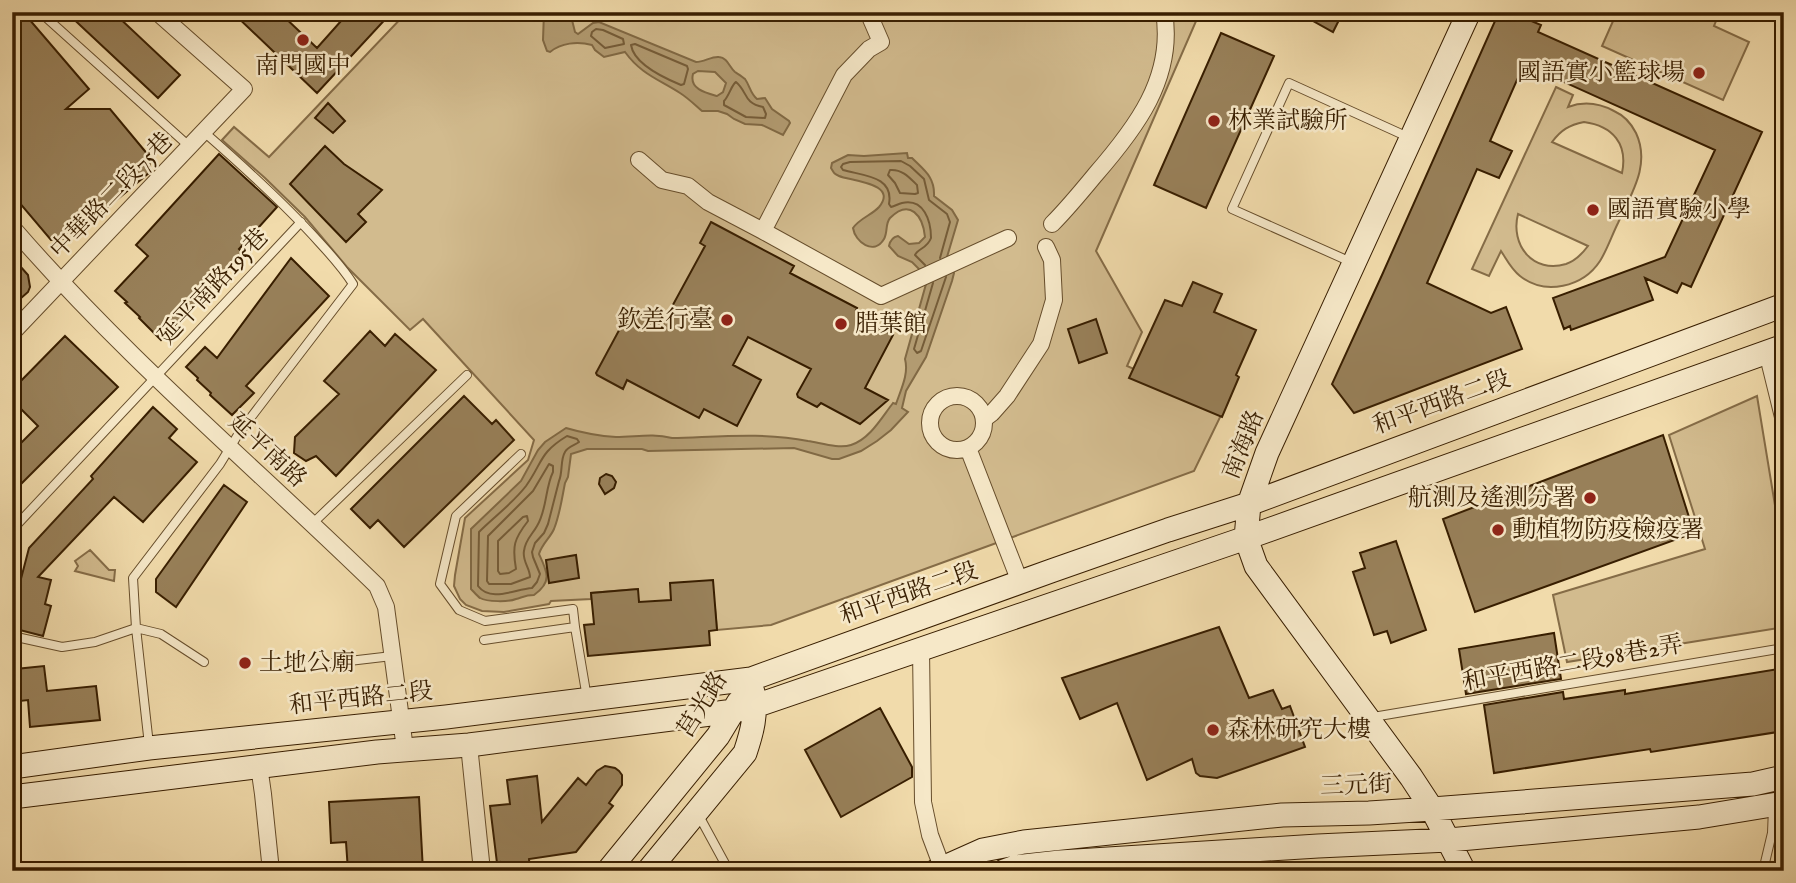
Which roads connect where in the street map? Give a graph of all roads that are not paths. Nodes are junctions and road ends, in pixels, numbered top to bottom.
1 (40, 12) edge
2 (157, 12) edge
3 (868, 12) edge
4 (1164, 12) edge
5 (1469, 12) edge
6 (204, 132) junction
7 (1411, 138) junction
8 (190, 146) junction
9 (639, 160) dead end
10 (301, 222) junction
11 (1052, 224) dead end
12 (12, 227) edge
13 (763, 231) junction
14 (1008, 238) dead end
15 (1046, 247) dead end
16 (1353, 263) junction
17 (61, 282) junction
18 (1784, 305) edge
19 (12, 333) edge
20 (1775, 349) edge
21 (467, 375) dead end
22 (156, 377) junction
23 (984, 419) junction
24 (1784, 421) edge
25 (968, 448) junction
26 (230, 449) junction
27 (521, 454) dead end
28 (1249, 504) junction
29 (312, 524) junction
30 (12, 530) edge
31 (1246, 538) junction
32 (1020, 582) junction
33 (575, 626) junction
34 (136, 628) junction
35 (12, 636) edge
36 (484, 640) dead end
37 (1784, 648) edge
38 (921, 649) junction
39 (392, 656) junction
40 (204, 662) dead end
41 (289, 668) dead end
42 (751, 679) junction
43 (588, 701) junction
44 (745, 708) junction
45 (1368, 718) junction
46 (402, 722) junction
47 (469, 745) junction
48 (149, 748) junction
49 (405, 749) junction
50 (259, 766) junction
51 (12, 767) edge
52 (1784, 777) edge
53 (12, 797) edge
54 (1778, 805) edge
55 (1432, 809) junction
56 (696, 811) junction
57 (1449, 839) junction
58 (939, 869) edge
59 (271, 871) edge
60 (482, 871) edge
61 (608, 871) edge
62 (648, 871) edge
63 (729, 871) edge
64 (1004, 871) edge
65 (1464, 871) edge
66 (1763, 871) edge

1 - 8 lane
2 - 6 street, 中華路二段75巷
3 - 13 street
4 - 11 street
5 - 7 main road, 南海路
6 - 8 street, 中華路二段75巷
6 - 10 lane
7 - 16 main road, 南海路
7 - 16 lane
8 - 17 street, 中華路二段75巷
9 - 13 street
10 - 22 lane, 延平南路195巷
10 - 26 lane
12 - 17 street, 延平南路
13 - 14 street
15 - 23 street
16 - 28 main road, 南海路
17 - 19 street, 中華路二段75巷
17 - 22 street, 延平南路
18 - 28 main road, 和平西路二段
20 - 24 street
20 - 31 main road
21 - 29 lane
22 - 26 street, 延平南路
22 - 30 lane, 延平南路195巷
23 - 25 street
23 - 25 street
25 - 32 street
26 - 29 street, 延平南路
26 - 34 lane
27 - 33 lane
28 - 31 main road, 南海路
28 - 32 main road, 和平西路二段
29 - 39 street, 延平南路
31 - 38 main road
31 - 45 main road, 南海路
32 - 42 main road, 和平西路二段
33 - 36 lane
33 - 43 lane
34 - 35 lane
34 - 40 lane
34 - 48 lane
37 - 45 lane, 和平西路二段98巷2弄
38 - 44 main road
38 - 58 street
39 - 41 lane
39 - 46 street, 延平南路
42 - 43 main road, 和平西路二段
42 - 44 main road, 莒光路
43 - 46 main road, 和平西路二段
44 - 47 main road
44 - 56 main road, 莒光路
44 - 61 main road, 莒光路
45 - 55 main road, 南海路
46 - 48 main road, 和平西路二段
46 - 49 street, 延平南路
47 - 49 main road
47 - 60 street
48 - 51 main road, 和平西路二段
49 - 50 main road
50 - 53 main road
50 - 59 street
52 - 55 main road, 三元街
54 - 57 main road
54 - 66 lane
55 - 57 main road, 南海路
55 - 58 main road, 三元街
56 - 62 main road, 莒光路
56 - 63 lane
57 - 64 main road
57 - 65 main road, 南海路

